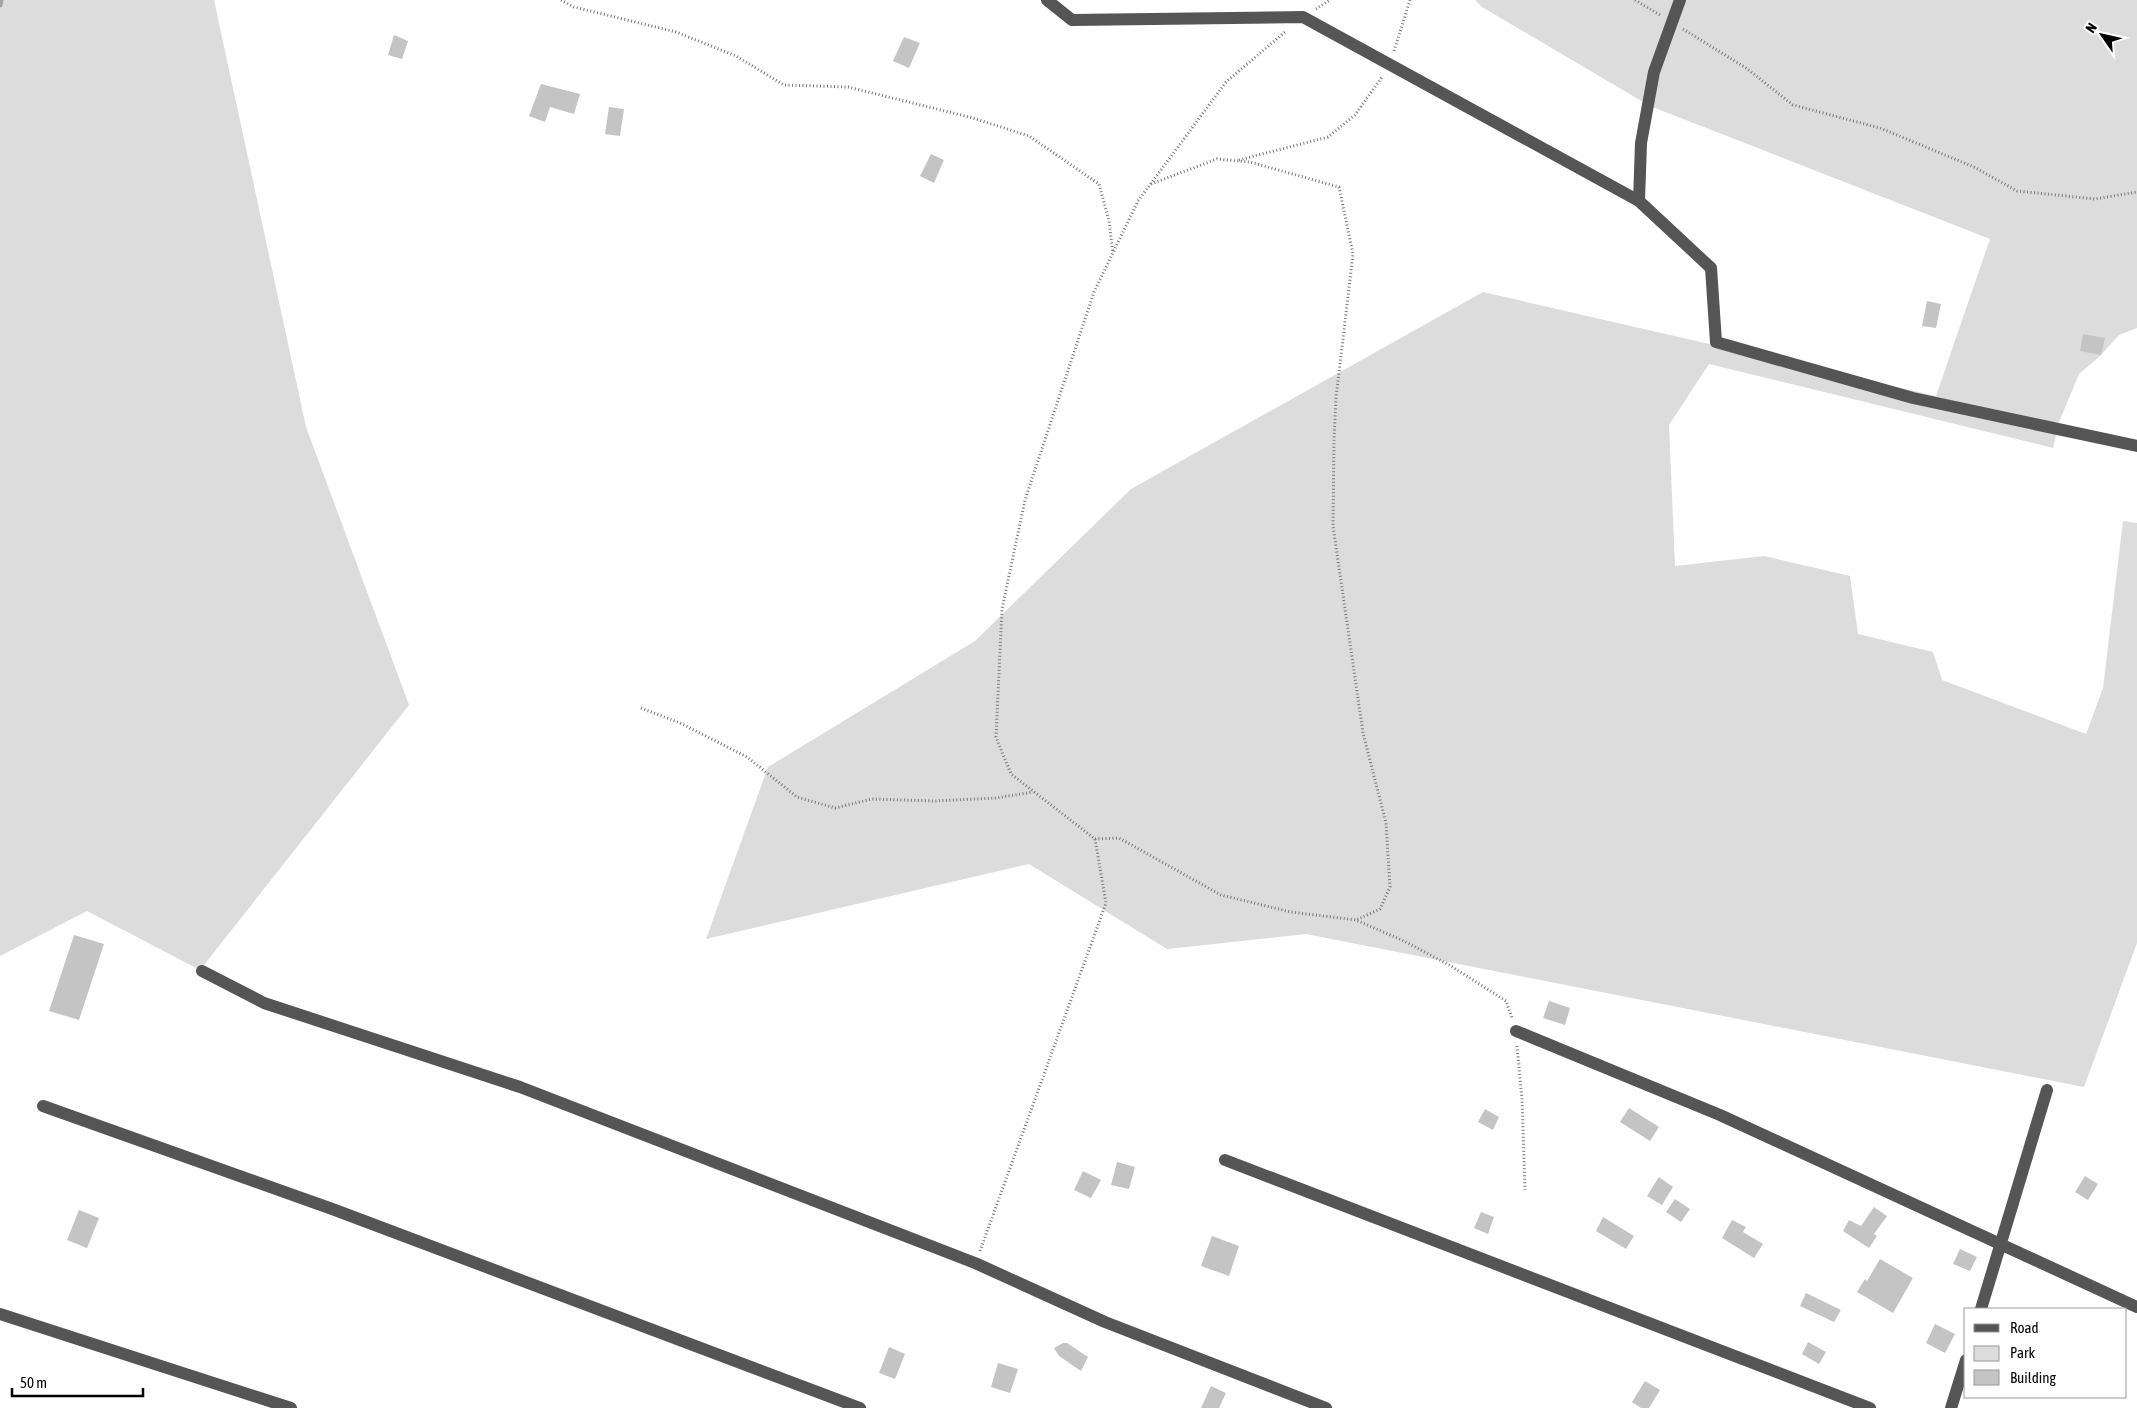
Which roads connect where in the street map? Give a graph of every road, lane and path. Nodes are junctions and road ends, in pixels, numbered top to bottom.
1 (561, 0) edge
2 (1047, 0) edge
3 (1330, 0) edge
4 (1410, 0) edge
5 (1635, 0) edge
6 (1680, 0) edge
7 (1303, 17) junction
8 (1672, 23) junction
9 (1389, 64) junction
10 (1236, 161) junction
11 (1151, 184) junction
12 (2137, 192) edge
13 (1639, 202) junction
14 (1113, 253) junction
15 (2137, 446) edge
16 (641, 708) dead end
17 (1034, 792) junction
18 (1095, 839) junction
19 (1356, 920) junction
20 (202, 971) dead end
21 (1516, 1031) junction
22 (2047, 1090) dead end
23 (43, 1106) dead end
24 (1224, 1160) dead end
25 (1525, 1190) dead end
26 (2000, 1244) junction
27 (975, 1263) junction
28 (2137, 1307) edge
29 (1981, 1308) edge
30 (0, 1314) edge
31 (1964, 1366) edge
32 (291, 1408) edge
33 (860, 1408) edge
34 (1326, 1408) edge
35 (1870, 1408) edge
36 (1951, 1408) edge

1 - 14 path
2 - 7 street
3 - 7 path
4 - 9 path
5 - 8 path
6 - 8 street
7 - 9 street
7 - 11 path
8 - 12 path
8 - 13 street
9 - 10 path
9 - 13 street
10 - 11 path
10 - 19 path
11 - 14 path
13 - 15 street
14 - 17 path
16 - 17 path
17 - 18 path
18 - 19 path
18 - 27 path
19 - 21 path
20 - 27 street
21 - 25 path
21 - 26 street
22 - 26 street
23 - 33 street
24 - 35 street
26 - 28 street
26 - 29 street
27 - 34 street
30 - 32 street
31 - 36 street

